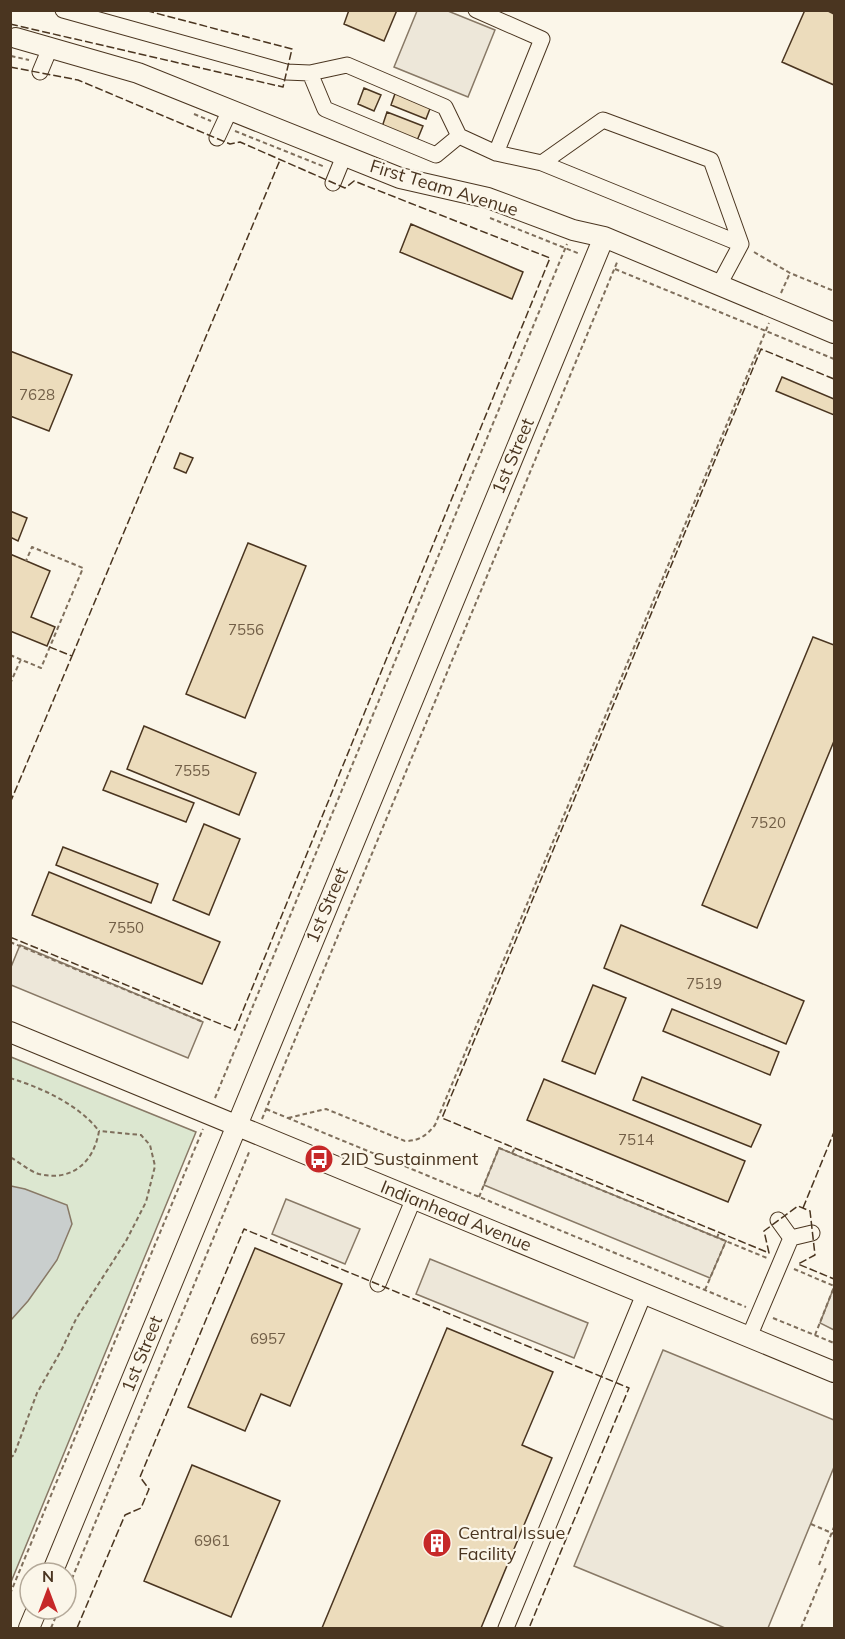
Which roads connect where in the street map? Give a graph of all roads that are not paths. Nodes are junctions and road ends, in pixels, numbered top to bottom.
1 (63, 10) edge
2 (476, 10) edge
3 (12, 44) edge
4 (310, 73) junction
5 (459, 136) junction
6 (496, 153) junction
7 (542, 163) junction
8 (604, 237) junction
9 (741, 244) junction
10 (719, 285) junction
11 (834, 333) edge
12 (10, 1032) edge
13 (236, 1124) junction
14 (414, 1198) junction
15 (778, 1220) dead end
16 (813, 1233) dead end
17 (791, 1238) junction
18 (378, 1284) dead end
19 (644, 1293) junction
20 (749, 1337) junction
21 (834, 1372) edge
22 (57, 1561) edge
23 (506, 1629) edge

1 - 4 lane
2 - 6 lane
3 - 8 main road, First Team Avenue
4 - 5 lane
4 - 5 lane
5 - 6 lane
6 - 7 lane
7 - 9 lane
7 - 9 lane
8 - 10 main road, First Team Avenue
8 - 13 main road, 1st Street
9 - 10 lane
10 - 11 main road, First Team Avenue
12 - 13 main road, Indianhead Avenue
13 - 14 main road, Indianhead Avenue
13 - 22 main road, 1st Street
14 - 18 lane
14 - 19 main road, Indianhead Avenue
15 - 17 lane
16 - 17 lane
17 - 20 lane
19 - 20 main road, Indianhead Avenue
19 - 23 lane
20 - 21 main road, Indianhead Avenue

